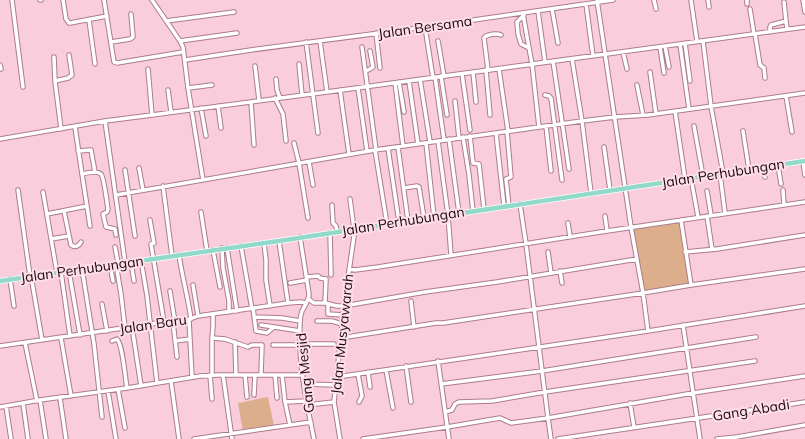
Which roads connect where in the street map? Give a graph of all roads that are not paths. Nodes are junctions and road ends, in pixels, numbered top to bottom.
1 (12, 0) edge
2 (63, 0) edge
3 (104, 0) edge
4 (153, 0) edge
5 (613, 0) edge
6 (654, 0) edge
7 (692, 0) edge
8 (708, 0) edge
9 (803, 0) edge
10 (597, 1) edge
11 (602, 1) edge
12 (784, 2) dead end
13 (586, 4) junction
14 (709, 7) dead end
15 (552, 9) junction
16 (656, 9) dead end
17 (750, 9) dead end
18 (538, 11) junction
19 (234, 12) dead end
20 (805, 12) edge
21 (131, 14) dead end
22 (524, 14) junction
23 (106, 16) junction
24 (89, 20) junction
25 (166, 21) junction
26 (786, 21) junction
27 (425, 27) junction
28 (805, 27) edge
29 (787, 29) junction
30 (770, 32) junction
31 (237, 33) dead end
32 (376, 33) junction
33 (755, 34) junction
34 (501, 35) dead end
35 (320, 40) junction
36 (438, 41) dead end
37 (697, 41) junction
38 (703, 41) junction
39 (111, 42) junction
40 (180, 42) junction
41 (306, 42) junction
42 (558, 43) dead end
43 (685, 43) junction
44 (680, 44) junction
45 (665, 46) junction
46 (362, 47) dead end
47 (660, 47) junction
48 (529, 48) junction
49 (370, 51) dead end
50 (183, 52) junction
51 (623, 52) junction
52 (605, 54) junction
53 (69, 55) dead end
54 (593, 56) junction
55 (54, 57) dead end
56 (572, 59) junction
57 (185, 60) junction
58 (553, 61) junction
59 (545, 62) junction
60 (96, 64) dead end
61 (299, 64) dead end
62 (532, 64) junction
63 (0, 65) edge
64 (255, 66) dead end
65 (669, 67) dead end
66 (380, 68) dead end
67 (0, 69) edge
68 (148, 69) dead end
69 (499, 69) junction
70 (487, 70) junction
71 (627, 70) dead end
72 (366, 71) junction
73 (473, 72) junction
74 (650, 72) dead end
75 (664, 73) dead end
76 (462, 74) junction
77 (442, 76) junction
78 (434, 78) junction
79 (765, 78) dead end
80 (276, 79) dead end
81 (420, 79) junction
82 (690, 80) dead end
83 (409, 81) junction
84 (54, 82) junction
85 (397, 82) junction
86 (212, 85) dead end
87 (637, 85) dead end
88 (368, 86) junction
89 (23, 87) dead end
90 (188, 88) junction
91 (358, 88) junction
92 (168, 90) dead end
93 (340, 90) junction
94 (327, 92) junction
95 (805, 93) edge
96 (312, 94) junction
97 (302, 95) junction
98 (545, 95) dead end
99 (786, 96) junction
100 (278, 98) junction
101 (259, 100) junction
102 (455, 101) dead end
103 (251, 102) junction
104 (476, 102) dead end
105 (218, 106) junction
106 (711, 106) junction
107 (201, 108) junction
108 (689, 109) junction
109 (192, 110) junction
110 (675, 111) junction
111 (171, 112) junction
112 (404, 112) dead end
113 (656, 114) junction
114 (152, 115) junction
115 (447, 115) dead end
116 (490, 115) dead end
117 (643, 116) junction
118 (615, 117) junction
119 (582, 121) junction
120 (105, 122) junction
121 (563, 123) junction
122 (555, 124) junction
123 (546, 126) junction
124 (694, 126) dead end
125 (75, 127) junction
126 (539, 127) junction
127 (222, 128) dead end
128 (61, 129) junction
129 (470, 130) dead end
130 (507, 131) junction
131 (743, 131) dead end
132 (792, 132) dead end
133 (318, 133) dead end
134 (496, 133) junction
135 (206, 136) dead end
136 (470, 136) junction
137 (461, 137) junction
138 (0, 139) edge
139 (449, 139) junction
140 (444, 140) junction
141 (286, 141) dead end
142 (438, 141) junction
143 (428, 142) junction
144 (294, 143) dead end
145 (418, 144) junction
146 (254, 145) dead end
147 (403, 146) junction
148 (604, 146) dead end
149 (398, 147) junction
150 (388, 148) junction
151 (376, 150) junction
152 (78, 151) junction
153 (367, 151) junction
154 (349, 154) junction
155 (312, 161) junction
156 (804, 161) edge
157 (299, 163) junction
158 (778, 165) junction
159 (764, 167) junction
160 (139, 168) dead end
161 (569, 169) dead end
162 (125, 170) dead end
163 (749, 170) junction
164 (551, 171) dead end
165 (95, 172) junction
166 (82, 174) junction
167 (722, 174) junction
168 (805, 175) edge
169 (703, 176) junction
170 (691, 178) junction
171 (765, 178) dead end
172 (686, 179) junction
173 (203, 180) junction
174 (562, 180) dead end
175 (781, 184) dead end
176 (314, 185) dead end
177 (163, 186) junction
178 (404, 188) junction
179 (625, 188) junction
180 (18, 190) dead end
181 (143, 190) junction
182 (610, 190) junction
183 (783, 190) dead end
184 (707, 191) dead end
185 (43, 192) dead end
186 (128, 193) junction
187 (591, 193) junction
188 (116, 195) junction
189 (350, 200) dead end
190 (805, 202) edge
191 (520, 204) junction
192 (784, 204) junction
193 (332, 205) dead end
194 (87, 206) junction
195 (506, 206) junction
196 (484, 209) junction
197 (64, 211) junction
198 (473, 211) junction
199 (201, 212) dead end
200 (458, 213) junction
201 (725, 213) junction
202 (47, 214) junction
203 (448, 215) junction
204 (605, 216) dead end
205 (709, 216) junction
206 (434, 217) junction
207 (698, 217) junction
208 (308, 218) dead end
209 (424, 218) junction
210 (150, 220) dead end
211 (681, 220) junction
212 (408, 221) junction
213 (399, 222) junction
214 (568, 223) dead end
215 (387, 224) junction
216 (90, 226) dead end
217 (631, 227) junction
218 (354, 229) junction
219 (337, 231) junction
220 (607, 231) junction
221 (330, 232) junction
222 (116, 235) dead end
223 (69, 236) junction
224 (135, 236) dead end
225 (805, 236) edge
226 (570, 237) junction
227 (300, 238) junction
228 (51, 239) junction
229 (279, 241) junction
230 (81, 242) dead end
231 (264, 243) junction
232 (526, 244) junction
233 (241, 246) junction
234 (115, 247) dead end
235 (224, 248) junction
236 (712, 249) junction
237 (213, 250) junction
238 (207, 251) junction
239 (548, 252) dead end
240 (685, 252) junction
241 (179, 255) junction
242 (451, 255) junction
243 (172, 256) junction
244 (154, 258) junction
245 (637, 259) junction
246 (141, 260) junction
247 (125, 262) junction
248 (131, 262) junction
249 (117, 263) junction
250 (110, 264) junction
251 (82, 269) junction
252 (349, 269) junction
253 (805, 270) edge
254 (69, 271) junction
255 (560, 271) junction
256 (59, 272) junction
257 (551, 273) junction
258 (330, 275) dead end
259 (30, 276) junction
260 (530, 276) junction
261 (307, 278) junction
262 (10, 279) junction
263 (0, 280) edge
264 (113, 281) dead end
265 (134, 282) dead end
266 (290, 283) dead end
267 (562, 283) dead end
268 (193, 285) dead end
269 (691, 285) junction
270 (220, 287) dead end
271 (170, 291) dead end
272 (643, 293) junction
273 (309, 299) junction
274 (411, 301) dead end
275 (306, 303) junction
276 (102, 304) dead end
277 (288, 304) junction
278 (326, 304) junction
279 (14, 306) dead end
280 (270, 306) junction
281 (344, 306) junction
282 (805, 306) edge
283 (252, 309) junction
284 (534, 310) junction
285 (237, 311) junction
286 (229, 312) junction
287 (213, 314) junction
288 (343, 315) junction
289 (198, 316) junction
290 (254, 317) junction
291 (190, 319) junction
292 (300, 321) junction
293 (317, 321) dead end
294 (164, 322) junction
295 (174, 322) junction
296 (150, 324) junction
297 (342, 324) junction
298 (260, 325) dead end
299 (683, 325) junction
300 (132, 327) junction
301 (274, 327) junction
302 (414, 327) junction
303 (125, 328) junction
304 (107, 330) junction
305 (300, 331) junction
306 (648, 331) junction
307 (92, 333) junction
308 (80, 335) junction
309 (70, 336) junction
310 (341, 337) junction
311 (756, 337) dead end
312 (61, 338) junction
313 (212, 338) junction
314 (190, 339) junction
315 (42, 340) junction
316 (112, 341) dead end
317 (175, 341) junction
318 (235, 342) junction
319 (25, 343) junction
320 (300, 344) junction
321 (334, 344) dead end
322 (273, 345) dead end
323 (0, 346) edge
324 (538, 346) junction
325 (687, 347) junction
326 (177, 357) dead end
327 (438, 361) junction
328 (755, 361) dead end
329 (406, 366) junction
330 (386, 370) junction
331 (690, 370) junction
332 (542, 371) junction
333 (368, 372) junction
334 (358, 374) junction
335 (211, 375) junction
336 (223, 375) junction
337 (236, 375) junction
338 (245, 375) junction
339 (255, 375) junction
340 (261, 375) junction
341 (275, 375) junction
342 (282, 375) junction
343 (302, 375) junction
344 (805, 376) edge
345 (192, 377) junction
346 (337, 377) junction
347 (171, 381) junction
348 (157, 383) junction
349 (304, 384) junction
350 (441, 384) junction
351 (336, 385) junction
352 (141, 386) junction
353 (370, 387) dead end
354 (127, 388) junction
355 (118, 389) junction
356 (108, 391) junction
357 (100, 392) junction
358 (545, 392) junction
359 (693, 393) junction
360 (254, 395) dead end
361 (71, 396) junction
362 (247, 397) dead end
363 (60, 398) junction
364 (277, 398) dead end
365 (212, 399) dead end
366 (38, 401) junction
367 (306, 401) junction
368 (285, 402) junction
369 (334, 402) junction
370 (359, 402) dead end
371 (411, 402) dead end
372 (805, 402) edge
373 (23, 403) junction
374 (630, 404) junction
375 (307, 405) junction
376 (6, 406) junction
377 (0, 407) edge
378 (393, 408) dead end
379 (445, 412) junction
380 (102, 416) dead end
381 (548, 418) junction
382 (696, 418) junction
383 (311, 422) junction
384 (290, 425) junction
385 (805, 425) edge
386 (634, 427) junction
387 (125, 428) dead end
388 (447, 428) junction
389 (232, 434) junction
390 (218, 437) edge
391 (206, 438) edge
392 (11, 439) edge
393 (28, 439) edge
394 (46, 439) edge
395 (66, 439) edge
396 (116, 439) edge
397 (179, 439) edge
398 (194, 439) edge
399 (232, 439) edge
400 (314, 439) edge
401 (340, 439) edge
402 (363, 439) edge
403 (449, 439) edge
404 (551, 439) edge
405 (558, 439) edge
406 (700, 439) edge
407 (717, 439) edge

1 - 89 street
2 - 24 street
3 - 23 street
4 - 25 street
5 - 11 street, Jalan Bersama
6 - 16 street
7 - 37 street
8 - 14 street
9 - 20 street
10 - 11 street, Jalan Bersama
10 - 13 street, Jalan Bersama
10 - 52 street
12 - 26 street
13 - 15 street, Jalan Bersama
13 - 54 street
15 - 18 street, Jalan Bersama
15 - 42 street
17 - 33 street
18 - 22 street, Jalan Bersama
18 - 59 street
19 - 25 street
21 - 39 street
22 - 27 street, Jalan Bersama
22 - 48 street
22 - 48 street
23 - 24 street
23 - 39 street
24 - 60 street
25 - 40 street
26 - 29 street
26 - 30 street
27 - 32 street, Jalan Bersama
27 - 78 street
28 - 29 street
29 - 30 street
30 - 33 street
31 - 40 street
32 - 35 street, Jalan Bersama
32 - 66 street
33 - 38 street
33 - 79 street
34 - 70 street
35 - 41 street, Jalan Bersama
35 - 94 street
36 - 77 street
37 - 38 street
37 - 43 street
38 - 106 street
39 - 50 street
40 - 50 street
41 - 57 street, Jalan Bersama
41 - 96 street
43 - 44 street
43 - 82 street
44 - 45 street
44 - 108 street
45 - 47 street
45 - 65 street
46 - 72 street
47 - 51 street
47 - 75 street
48 - 62 street
49 - 72 street
50 - 57 street
51 - 52 street
51 - 71 street
52 - 54 street
52 - 118 street
53 - 84 street
54 - 56 street
55 - 84 street
56 - 58 street
56 - 119 street
57 - 90 street
58 - 59 street
58 - 121 street
59 - 62 street
61 - 97 street
62 - 69 street
62 - 126 street
63 - 67 street
64 - 101 street
68 - 114 street
69 - 70 street
69 - 130 street
70 - 73 street
70 - 116 street
72 - 88 street
73 - 76 street
73 - 104 street
74 - 113 street
76 - 77 street
76 - 129 street
77 - 78 street
77 - 115 street
78 - 81 street
78 - 140 street
80 - 100 street
81 - 83 street
81 - 143 street
83 - 85 street
83 - 145 street
84 - 128 street
85 - 88 street
85 - 112 street
85 - 147 street
86 - 90 street
87 - 117 street
88 - 91 street
88 - 151 street
90 - 109 street
91 - 93 street
91 - 153 street
92 - 111 street
93 - 94 street
93 - 154 street
94 - 96 street
95 - 99 street
96 - 97 street
96 - 133 street
97 - 100 street
98 - 122 street
99 - 106 street
99 - 132 street
100 - 101 street
100 - 141 street
101 - 103 street
102 - 137 street
103 - 105 street
103 - 146 street
105 - 107 street
105 - 127 street
106 - 108 street
106 - 167 street
107 - 109 street
107 - 135 street
108 - 110 street
109 - 111 street
109 - 173 street
110 - 113 street
110 - 172 street
111 - 114 street
113 - 117 street
114 - 120 street
117 - 118 street
118 - 119 street
118 - 179 street
119 - 121 street
119 - 187 street
120 - 125 street
120 - 188 street
121 - 122 street
121 - 161 street
122 - 123 street
122 - 174 street
123 - 126 street
123 - 164 street
124 - 169 street
125 - 128 street
125 - 152 street
126 - 130 street
128 - 138 street
130 - 134 street
130 - 195 street
131 - 163 street
134 - 136 street
134 - 195 street
136 - 137 street
136 - 196 street
137 - 139 street
137 - 198 street
139 - 140 street
139 - 200 street
140 - 142 street
142 - 143 street
142 - 203 street
143 - 145 street
143 - 206 street
144 - 157 street
145 - 147 street
147 - 149 street
148 - 182 street
149 - 150 street
149 - 178 street
150 - 151 street
150 - 213 street
151 - 153 street
151 - 215 street
152 - 165 street
152 - 166 street
153 - 154 street
154 - 155 street
155 - 157 street
155 - 176 street
156 - 158 main road, Jalan Perhubungan
156 - 168 street
157 - 173 street
157 - 208 street
158 - 159 main road, Jalan Perhubungan
158 - 175 street
159 - 163 main road, Jalan Perhubungan
159 - 171 street
160 - 181 street
162 - 186 street
163 - 167 main road, Jalan Perhubungan
165 - 166 street
165 - 222 street
166 - 194 street
167 - 169 main road, Jalan Perhubungan
167 - 201 street
169 - 170 main road, Jalan Perhubungan
170 - 172 main road, Jalan Perhubungan
170 - 207 street
172 - 179 main road, Jalan Perhubungan
173 - 177 street
177 - 181 street
177 - 243 street
178 - 209 street
178 - 212 street
179 - 182 main road, Jalan Perhubungan
179 - 217 street
180 - 259 street
181 - 186 street
182 - 187 main road, Jalan Perhubungan
183 - 192 street
184 - 205 street
185 - 202 street
186 - 188 street
186 - 224 street
187 - 191 main road, Jalan Perhubungan
188 - 247 street
189 - 218 street, Jalan Musyawarah
190 - 192 street
191 - 195 main road, Jalan Perhubungan
191 - 232 street
192 - 201 street
193 - 219 street
194 - 197 street
194 - 216 street
195 - 196 main road, Jalan Perhubungan
196 - 198 main road, Jalan Perhubungan
197 - 202 street
197 - 223 street
198 - 200 main road, Jalan Perhubungan
199 - 238 street
200 - 203 main road, Jalan Perhubungan
201 - 205 street
202 - 228 street
203 - 206 main road, Jalan Perhubungan
203 - 242 street
204 - 220 street
205 - 207 street
205 - 236 street
206 - 209 main road, Jalan Perhubungan
207 - 211 street
209 - 212 main road, Jalan Perhubungan
210 - 244 street
211 - 217 street
211 - 240 street
212 - 213 main road, Jalan Perhubungan
213 - 215 main road, Jalan Perhubungan
214 - 226 street
215 - 218 main road, Jalan Perhubungan
217 - 220 street
217 - 245 street
218 - 219 main road, Jalan Perhubungan
218 - 252 street, Jalan Musyawarah
219 - 221 main road, Jalan Perhubungan
220 - 226 street
221 - 227 main road, Jalan Perhubungan
221 - 258 street
223 - 228 street
223 - 230 street
225 - 236 street
226 - 232 street
227 - 229 main road, Jalan Perhubungan
227 - 261 street
228 - 256 street
229 - 231 main road, Jalan Perhubungan
229 - 277 street
231 - 233 main road, Jalan Perhubungan
231 - 280 street
232 - 242 street
232 - 260 street
233 - 235 main road, Jalan Perhubungan
233 - 283 street
234 - 249 street
235 - 237 main road, Jalan Perhubungan
235 - 285 street
235 - 286 street
236 - 240 street
237 - 238 main road, Jalan Perhubungan
237 - 270 street
238 - 241 main road, Jalan Perhubungan
239 - 257 street
240 - 269 street
241 - 243 main road, Jalan Perhubungan
241 - 291 street
242 - 252 street
243 - 244 main road, Jalan Perhubungan
244 - 246 main road, Jalan Perhubungan
244 - 294 street
245 - 255 street
245 - 272 street
246 - 248 main road, Jalan Perhubungan
246 - 296 street
247 - 248 main road, Jalan Perhubungan
247 - 249 main road, Jalan Perhubungan
248 - 265 street
249 - 250 main road, Jalan Perhubungan
249 - 303 street
250 - 251 main road, Jalan Perhubungan
250 - 264 street
251 - 254 main road, Jalan Perhubungan
251 - 307 street
252 - 281 street, Jalan Musyawarah
253 - 269 street
254 - 256 main road, Jalan Perhubungan
254 - 308 street
255 - 257 street
255 - 267 street
256 - 259 main road, Jalan Perhubungan
256 - 309 street
257 - 260 street
259 - 262 main road, Jalan Perhubungan
259 - 315 street
260 - 281 street
260 - 284 street
261 - 266 street
261 - 273 street
261 - 278 street
262 - 263 main road, Jalan Perhubungan
262 - 279 street
268 - 289 street
269 - 272 street
271 - 295 street
272 - 284 street
272 - 306 street
273 - 275 street, Gang Mesjid
273 - 278 street
274 - 302 street
275 - 277 street, Jalan Baru
275 - 292 street, Gang Mesjid
276 - 304 street
277 - 280 street, Jalan Baru
278 - 281 street
278 - 288 street
280 - 283 street, Jalan Baru
281 - 288 street, Jalan Musyawarah
282 - 299 street
283 - 285 street, Jalan Baru
283 - 290 street
284 - 302 street
284 - 324 street
285 - 286 street, Jalan Baru
286 - 287 street, Jalan Baru
287 - 289 street, Jalan Baru
287 - 313 street
288 - 297 street, Jalan Musyawarah
289 - 291 street, Jalan Baru
290 - 292 street
290 - 301 street
291 - 295 street, Jalan Baru
291 - 314 street
292 - 305 street, Gang Mesjid
293 - 297 street
294 - 295 street, Jalan Baru
294 - 296 street, Jalan Baru
295 - 317 street
296 - 300 street, Jalan Baru
296 - 348 street
297 - 310 street, Jalan Musyawarah
298 - 301 street
299 - 306 street
299 - 325 street
300 - 303 street, Jalan Baru
300 - 352 street
301 - 305 street
302 - 310 street
303 - 304 street, Jalan Baru
304 - 307 street, Jalan Baru
305 - 320 street, Gang Mesjid
306 - 324 street
307 - 308 street, Jalan Baru
307 - 357 street
308 - 309 street, Jalan Baru
309 - 312 street, Jalan Baru
310 - 346 street, Jalan Musyawarah
311 - 325 street
312 - 315 street, Jalan Baru
312 - 361 street
313 - 318 street
313 - 335 street
314 - 317 street
314 - 345 street
315 - 319 street, Jalan Baru
316 - 354 street
317 - 326 street
318 - 337 street
318 - 340 street
319 - 323 street, Jalan Baru
319 - 366 street
320 - 321 street
320 - 322 street
320 - 343 street, Gang Mesjid
324 - 327 street
324 - 332 street
325 - 331 street
325 - 332 street
327 - 329 street
327 - 350 street
328 - 331 street
329 - 330 street
329 - 371 street
330 - 333 street
330 - 378 street
331 - 358 street
331 - 359 street
332 - 350 street
332 - 358 street
333 - 334 street
333 - 353 street
334 - 346 street
334 - 370 street
335 - 336 street
335 - 345 street
335 - 365 street
336 - 337 street
336 - 389 street
337 - 338 street
338 - 339 street
338 - 362 street
339 - 340 street
339 - 360 street
340 - 341 street
341 - 342 street
341 - 364 street
342 - 343 street
342 - 368 street
343 - 349 street, Gang Mesjid
344 - 359 street
345 - 347 street
346 - 351 street, Jalan Musyawarah
347 - 348 street
347 - 397 street
348 - 352 street
349 - 351 street
349 - 367 street, Gang Mesjid
350 - 379 street
351 - 369 street, Jalan Musyawarah
352 - 354 street
354 - 355 street
355 - 356 street
355 - 387 street
356 - 357 street
356 - 396 street
357 - 361 street
357 - 380 street
358 - 379 street
358 - 381 street
359 - 374 street
359 - 382 street
361 - 363 street
363 - 366 street
363 - 395 street
366 - 373 street
366 - 394 street
367 - 368 street
367 - 375 street, Gang Mesjid
368 - 384 street
369 - 375 street
369 - 401 street, Jalan Musyawarah
372 - 382 street, Gang Abadi
373 - 376 street
373 - 393 street
374 - 381 street
374 - 386 street
375 - 383 street, Gang Mesjid
376 - 377 street
376 - 392 street
379 - 388 street
381 - 388 street
381 - 404 street
382 - 386 street, Gang Abadi
382 - 406 street
383 - 384 street
383 - 400 street, Gang Mesjid
384 - 389 street
385 - 407 street
386 - 405 street, Gang Abadi
388 - 402 street
388 - 403 street
389 - 390 street
389 - 399 street
390 - 391 street
391 - 398 street

